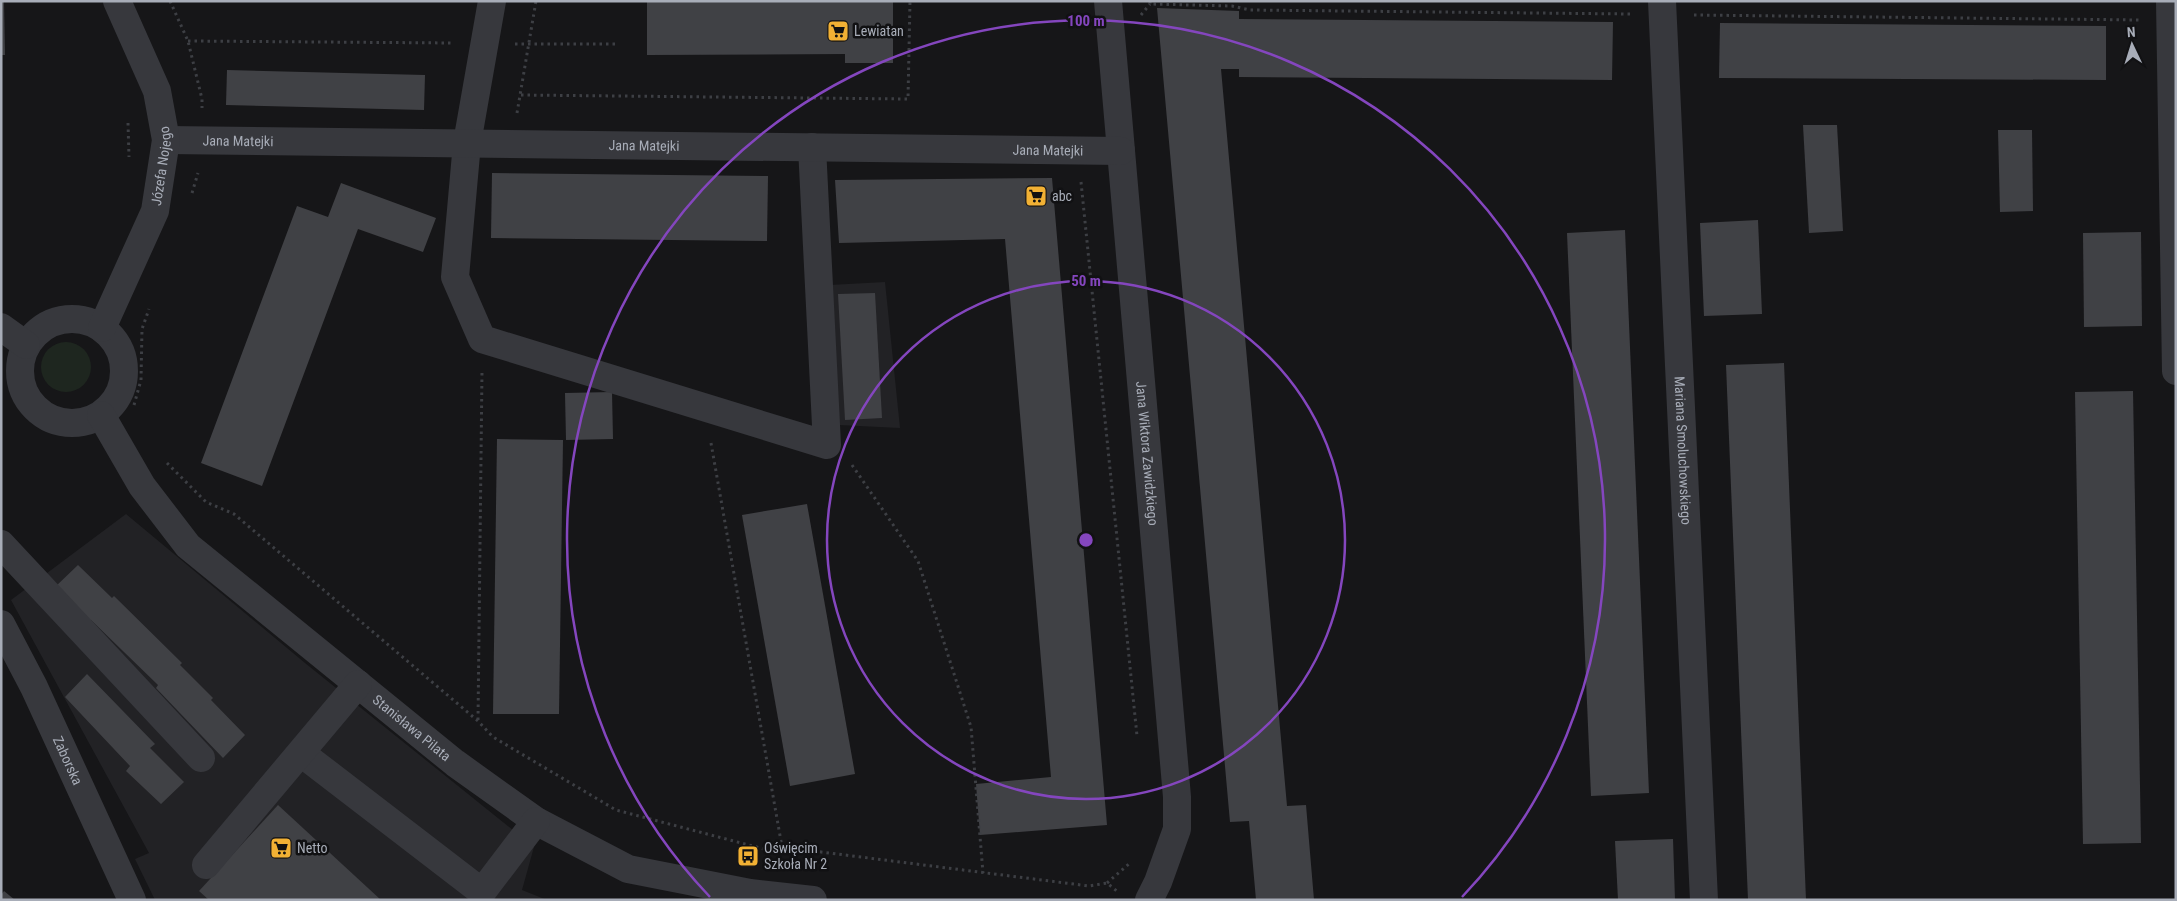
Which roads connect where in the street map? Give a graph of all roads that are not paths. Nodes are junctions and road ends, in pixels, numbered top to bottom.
1 (117, 1) edge
2 (492, 1) edge
3 (1108, 1) edge
4 (1662, 1) edge
5 (2170, 1) edge
6 (166, 140) junction
7 (467, 143) junction
8 (812, 147) junction
9 (1121, 152) junction
10 (1, 327) edge
11 (102, 328) junction
12 (26, 345) junction
13 (2176, 371) edge
14 (101, 416) junction
15 (1, 544) edge
16 (1, 624) edge
17 (358, 684) junction
18 (300, 753) junction
19 (201, 758) dead end
20 (536, 821) junction
21 (206, 865) dead end
22 (132, 900) edge
23 (813, 900) edge
24 (1149, 900) edge
25 (1704, 900) edge

1 - 6 street, Józefa Nojego
2 - 7 street
3 - 9 street, Jana Wiktora Zawidzkiego
4 - 25 street, Mariana Smoluchowskiego
5 - 13 street
6 - 7 street, Jana Matejki
6 - 11 street, Józefa Nojego
7 - 8 street, Jana Matejki
7 - 8 street
8 - 9 street, Jana Matejki
9 - 24 street, Jana Wiktora Zawidzkiego
10 - 12 street
11 - 12 street
11 - 14 street
12 - 14 street
14 - 17 street, Stanisława Pilata
15 - 19 street
16 - 22 street, Zaborska
17 - 18 street
17 - 20 street, Stanisława Pilata
18 - 20 street
18 - 21 street
20 - 23 street, Stanisława Pilata

